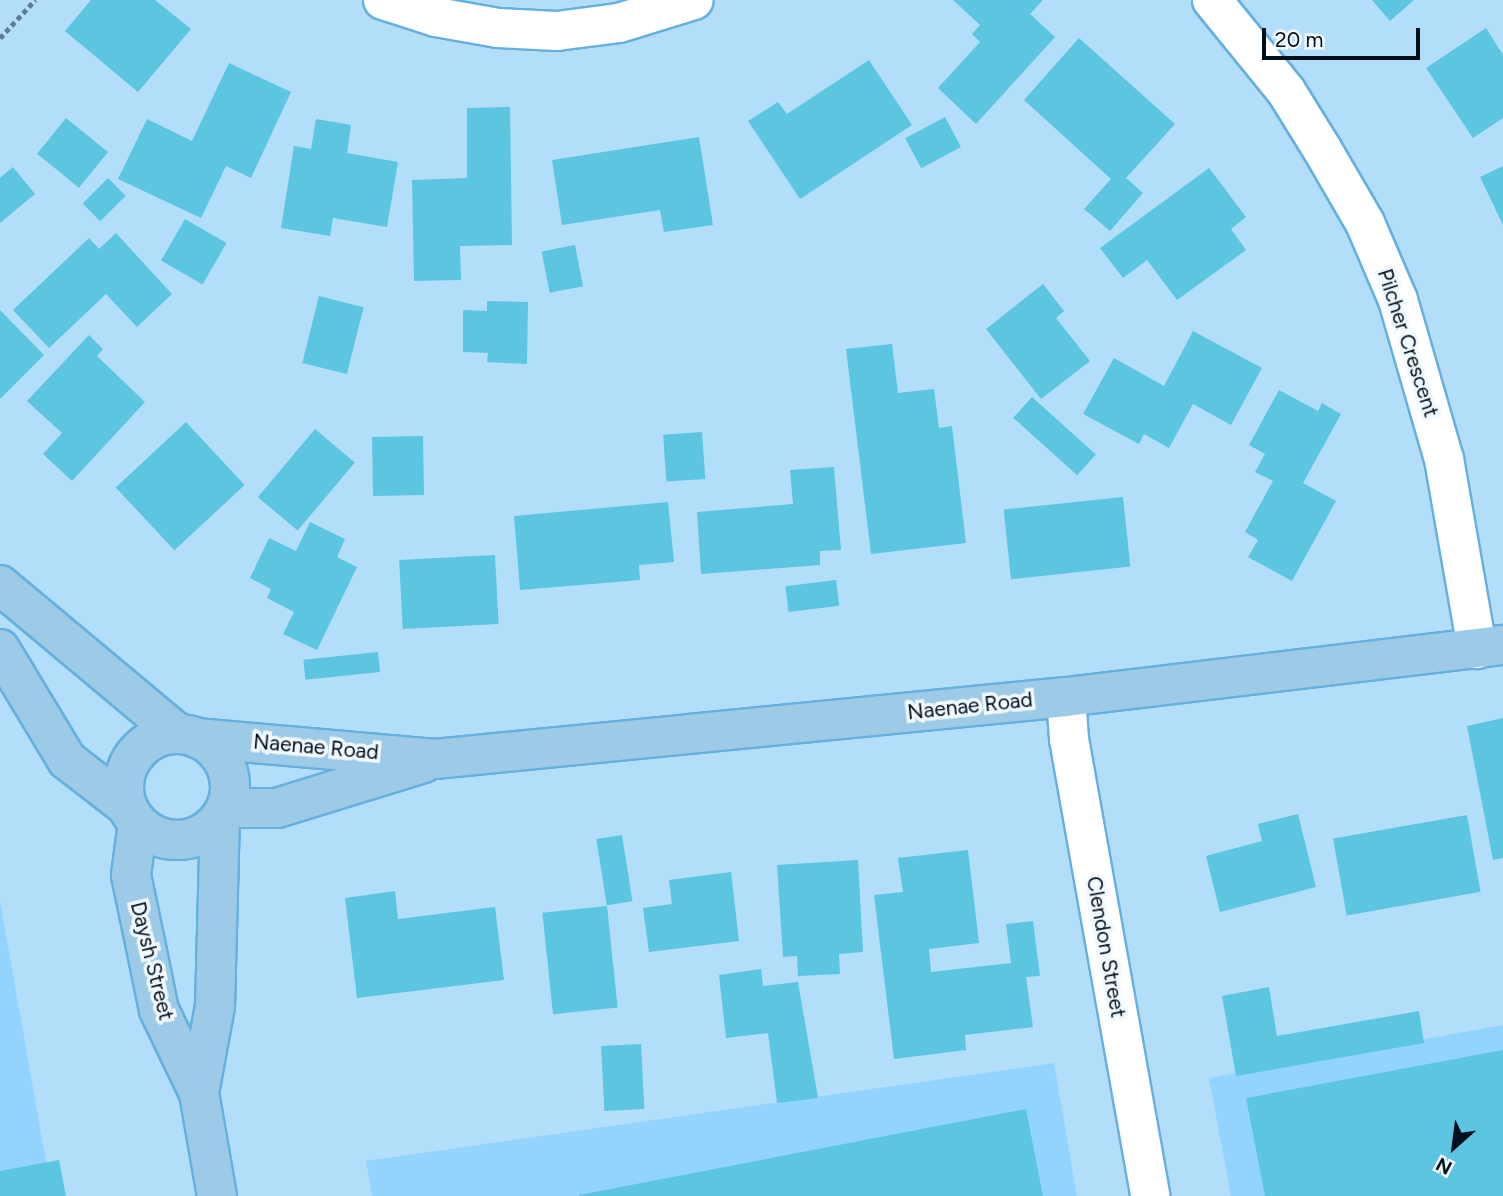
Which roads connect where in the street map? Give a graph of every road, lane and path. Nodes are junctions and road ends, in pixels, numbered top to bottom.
1 (35, 0) edge
2 (383, 0) edge
3 (694, 0) edge
4 (1212, 0) edge
5 (0, 38) edge
6 (0, 585) edge
7 (1490, 647) edge
8 (0, 649) edge
9 (1066, 697) junction
10 (187, 736) junction
11 (435, 759) junction
12 (223, 813) junction
13 (132, 815) junction
14 (199, 1093) junction
15 (216, 1196) edge
16 (1150, 1196) edge

1 - 5 path
2 - 3 street
4 - 7 street, Pilcher Crescent
6 - 10 main road
7 - 9 main road, Naenae Road
8 - 13 main road
9 - 11 main road, Naenae Road
9 - 16 street, Clendon Street
10 - 11 main road, Naenae Road
10 - 12 main road
10 - 13 main road
11 - 12 main road, Naenae Road
12 - 13 main road
12 - 14 main road, Daysh Street
13 - 14 main road, Daysh Street
14 - 15 main road, Daysh Street

